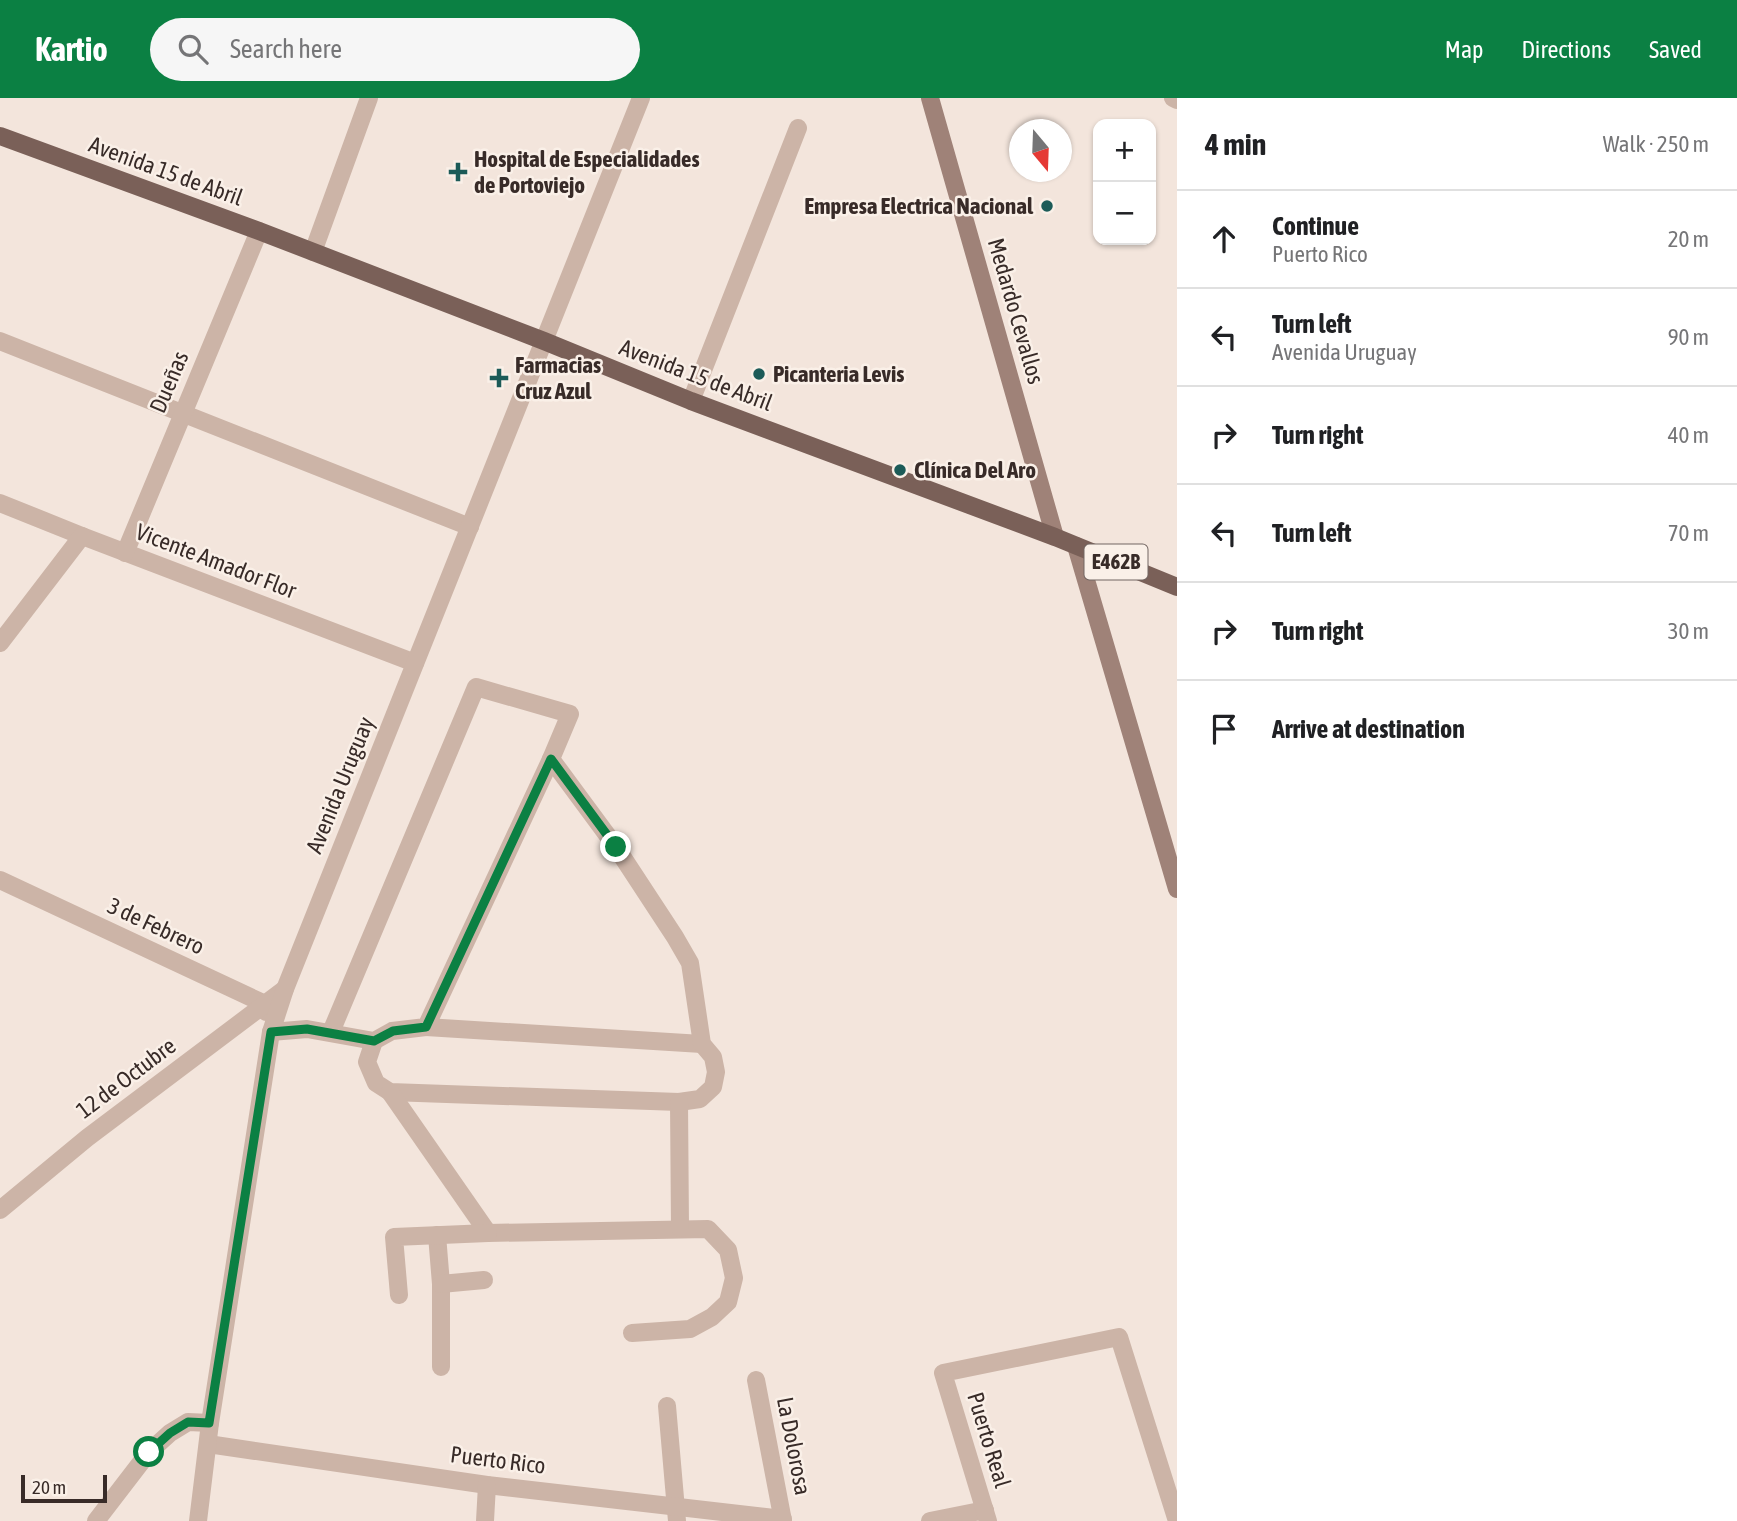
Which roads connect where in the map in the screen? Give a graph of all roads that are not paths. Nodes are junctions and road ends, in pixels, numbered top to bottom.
1 (369, 98) edge
2 (641, 98) edge
3 (930, 98) edge
4 (798, 128) dead end
5 (0, 136) edge
6 (258, 231) junction
7 (313, 252) junction
8 (0, 341) edge
9 (544, 341) junction
10 (691, 401) junction
11 (183, 413) junction
12 (0, 503) edge
13 (470, 527) junction
14 (82, 536) junction
15 (1055, 537) junction
16 (1076, 546) junction
17 (125, 553) junction
18 (1177, 587) edge
19 (0, 643) edge
20 (415, 663) junction
21 (551, 759) junction
22 (0, 880) edge
23 (1177, 889) edge
24 (285, 989) junction
25 (265, 1004) junction
26 (426, 1027) junction
27 (271, 1032) junction
28 (331, 1032) junction
29 (374, 1041) junction
30 (702, 1044) junction
31 (390, 1092) junction
32 (679, 1102) junction
33 (0, 1210) edge
34 (680, 1228) junction
35 (488, 1233) junction
36 (437, 1235) junction
37 (484, 1280) dead end
38 (440, 1284) junction
39 (399, 1295) dead end
40 (632, 1333) dead end
41 (441, 1367) dead end
42 (756, 1380) dead end
43 (667, 1406) dead end
44 (209, 1423) junction
45 (208, 1444) junction
46 (487, 1485) junction
47 (677, 1514) edge
48 (986, 1516) edge
49 (783, 1520) edge
50 (96, 1521) edge
51 (198, 1521) edge
52 (485, 1521) edge
53 (930, 1521) edge
54 (1177, 1521) edge

1 - 7 street
2 - 9 street, Avenida Uruguay
3 - 15 street, Medardo Cevallos
4 - 10 street
5 - 6 main road, Avenida 15 de Abril / E462B
6 - 7 main road, Avenida 15 de Abril / E462B
6 - 11 street, Dueñas
7 - 9 main road, Avenida 15 de Abril / E462B
8 - 11 street
9 - 10 main road, Avenida 15 de Abril / E462B
9 - 13 street, Avenida Uruguay
10 - 15 main road, Avenida 15 de Abril / E462B
11 - 13 street
11 - 17 street, Dueñas
12 - 14 street, Vicente Amador Flor
13 - 20 street, Avenida Uruguay
14 - 17 street, Vicente Amador Flor
14 - 19 street
15 - 16 main road, Avenida 15 de Abril / E462B
16 - 18 main road, Avenida 15 de Abril / E462B
16 - 23 street
17 - 20 street, Vicente Amador Flor
20 - 24 street, Avenida Uruguay
21 - 26 street
21 - 28 street
21 - 30 street
22 - 25 street, 3 de Febrero
24 - 25 street, 12 de Octubre
24 - 27 street, Avenida Uruguay
25 - 27 street
25 - 33 street, 12 de Octubre
26 - 29 street
26 - 30 street
27 - 28 street
27 - 44 street, Avenida Uruguay
28 - 29 street
29 - 31 street
30 - 32 street
31 - 32 street
31 - 35 street
32 - 34 street
34 - 35 street
34 - 40 street
35 - 36 street
36 - 38 street
36 - 39 street
37 - 38 street
38 - 41 street
42 - 49 street, La Dolorosa
43 - 47 street
44 - 45 street, Avenida Uruguay
44 - 50 street
45 - 46 street, Puerto Rico
45 - 51 street, Avenida Uruguay
46 - 47 street, Puerto Rico
46 - 52 street
47 - 49 street, Puerto Rico
48 - 53 street
48 - 54 street, Puerto Real

